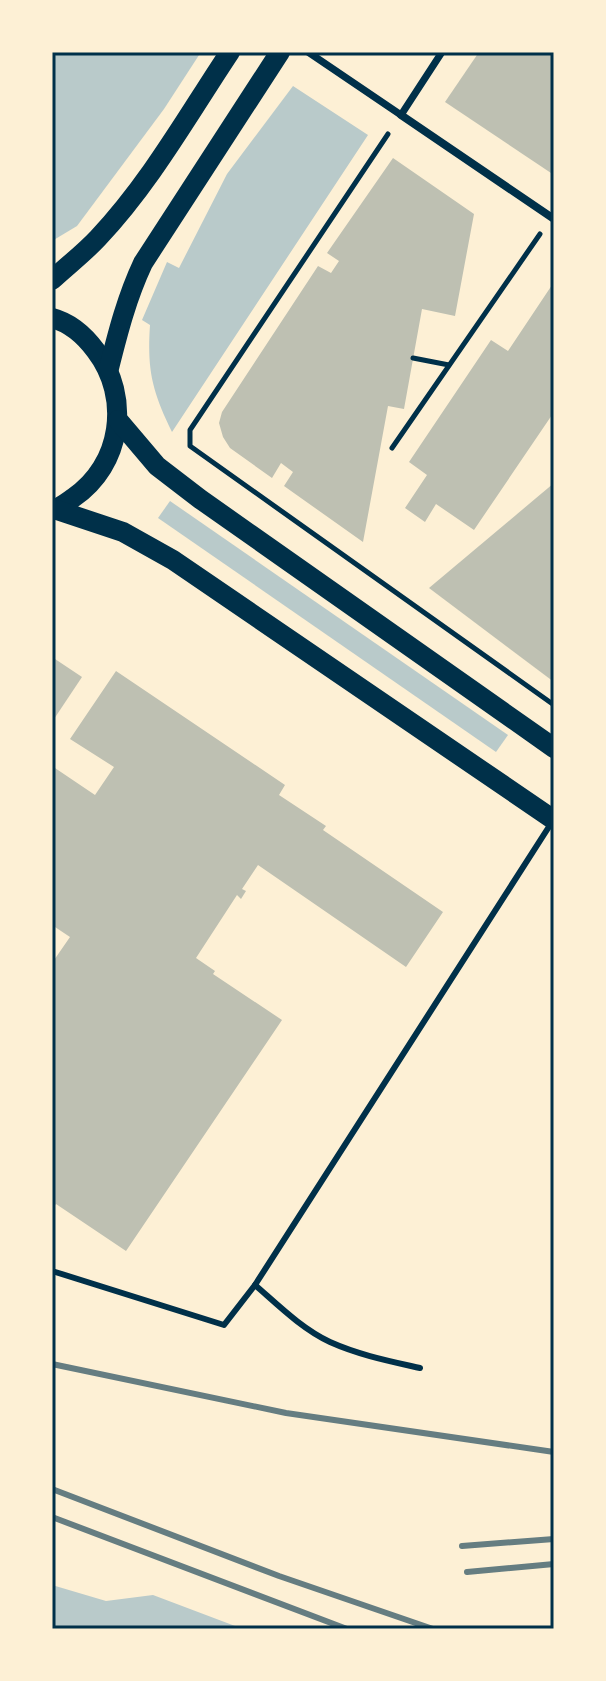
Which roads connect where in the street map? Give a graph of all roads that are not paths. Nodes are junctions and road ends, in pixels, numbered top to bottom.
1 (280, 52) edge
2 (308, 52) edge
3 (442, 52) edge
4 (227, 57) edge
5 (401, 115) junction
6 (553, 218) edge
7 (52, 280) edge
8 (52, 318) edge
9 (109, 368) junction
10 (118, 420) junction
11 (54, 510) edge
12 (554, 748) edge
13 (554, 819) edge
14 (52, 1271) edge
15 (255, 1285) junction
16 (420, 1368) dead end

1 - 9 main road
2 - 5 street
3 - 5 street
4 - 7 main road
5 - 6 street
8 - 9 main road
9 - 10 main road
10 - 11 main road
10 - 12 main road
11 - 13 main road
13 - 15 lane
14 - 15 lane
15 - 16 lane

